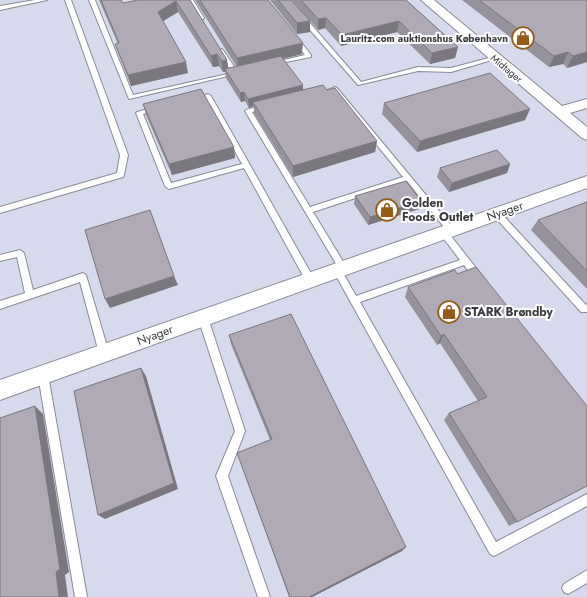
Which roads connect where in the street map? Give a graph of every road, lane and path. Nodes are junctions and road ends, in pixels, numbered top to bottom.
1 (44, 0) edge
2 (68, 0) edge
3 (92, 0) edge
4 (190, 0) edge
5 (287, 0) edge
6 (427, 0) edge
7 (0, 8) edge
8 (206, 27) edge
9 (289, 31) edge
10 (219, 46) edge
11 (496, 58) junction
12 (264, 66) edge
13 (242, 71) edge
14 (235, 73) junction
15 (321, 92) edge
16 (185, 102) edge
17 (587, 104) edge
18 (270, 105) edge
19 (162, 108) edge
20 (559, 112) junction
21 (587, 136) edge
22 (247, 165) junction
23 (408, 178) junction
24 (587, 182) edge
25 (0, 210) edge
26 (308, 210) junction
27 (497, 214) junction
28 (447, 232) junction
29 (0, 258) edge
30 (466, 261) junction
31 (340, 269) junction
32 (310, 280) junction
33 (485, 285) edge
34 (30, 295) junction
35 (354, 300) junction
36 (0, 305) edge
37 (587, 308) edge
38 (203, 318) junction
39 (104, 353) junction
40 (43, 375) junction
41 (0, 390) edge
42 (587, 500) edge
43 (587, 576) edge
44 (568, 588) dead end
45 (81, 597) edge
46 (264, 597) edge

1 - 7 lane
2 - 25 lane
3 - 14 lane
4 - 8 lane
5 - 11 lane
6 - 11 street, Midtager
9 - 12 lane
10 - 14 lane
11 - 20 street, Midtager
13 - 14 lane
15 - 23 lane
16 - 22 lane
17 - 20 street
18 - 26 lane
19 - 22 lane
20 - 21 street, Midtager
22 - 32 lane
23 - 26 lane
23 - 28 lane
24 - 27 street, Nyager
26 - 31 lane
27 - 28 street, Nyager
27 - 37 lane
28 - 30 lane
28 - 31 street, Nyager
29 - 34 lane
30 - 33 lane
30 - 35 lane
31 - 32 street, Nyager
31 - 35 lane
32 - 38 street, Nyager
34 - 36 lane
34 - 39 lane
35 - 42 lane
38 - 39 street, Nyager
38 - 46 lane
39 - 40 street, Nyager
40 - 41 street, Nyager
40 - 45 lane
43 - 44 lane

